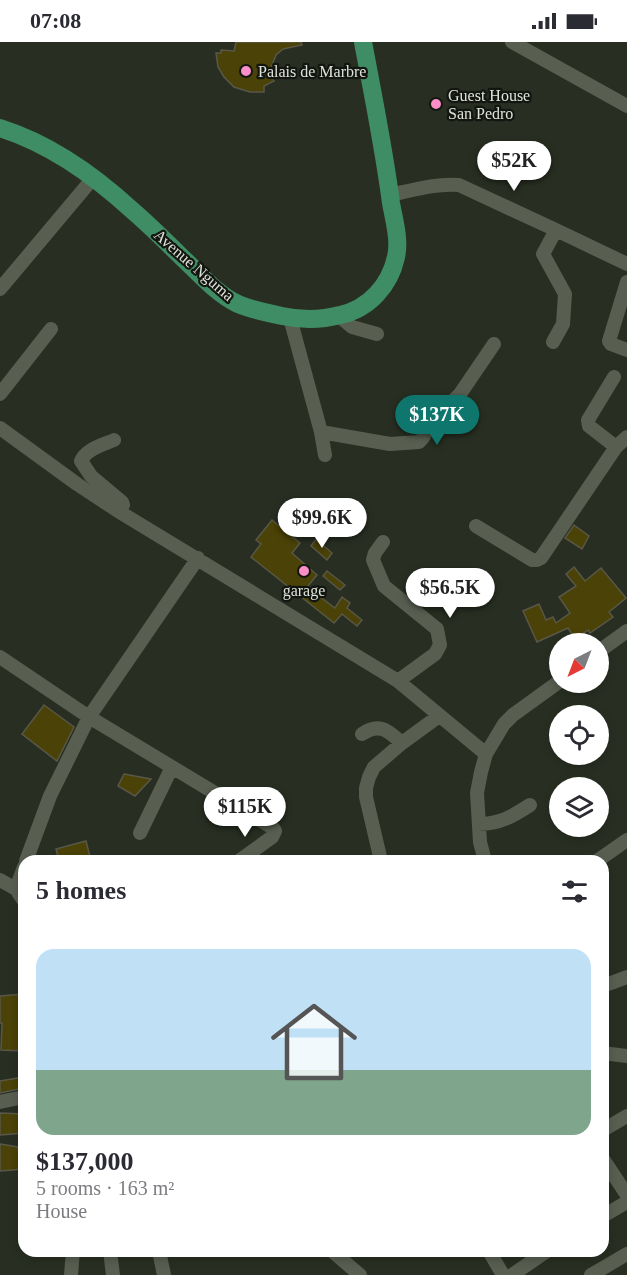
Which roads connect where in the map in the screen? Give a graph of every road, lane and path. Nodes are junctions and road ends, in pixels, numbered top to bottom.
1 (363, 42) edge
2 (512, 42) edge
3 (627, 106) edge
4 (0, 128) edge
5 (94, 177) junction
6 (390, 195) junction
7 (556, 230) junction
8 (627, 264) edge
9 (627, 282) edge
10 (0, 289) edge
11 (339, 316) junction
12 (290, 318) junction
13 (51, 329) dead end
14 (377, 334) dead end
15 (553, 342) dead end
16 (494, 344) dead end
17 (627, 350) edge
18 (614, 377) dead end
19 (0, 394) edge
20 (0, 428) edge
21 (321, 432) junction
22 (627, 436) edge
23 (114, 440) dead end
24 (616, 447) junction
25 (325, 455) dead end
26 (118, 511) junction
27 (476, 526) dead end
28 (383, 542) dead end
29 (198, 558) junction
30 (627, 631) edge
31 (609, 644) edge
32 (0, 657) edge
33 (398, 681) junction
34 (549, 689) edge
35 (439, 716) junction
36 (89, 717) junction
37 (362, 734) dead end
38 (402, 743) junction
39 (486, 754) junction
40 (172, 767) junction
41 (530, 805) dead end
42 (479, 824) junction
43 (140, 833) dead end
44 (627, 840) edge
45 (28, 855) edge
46 (247, 855) edge
47 (380, 855) edge
48 (483, 855) edge
49 (606, 855) edge
50 (0, 880) edge
51 (18, 884) edge
52 (16, 889) junction
53 (18, 892) edge
54 (627, 977) edge
55 (609, 984) edge
56 (609, 1054) edge
57 (627, 1056) edge
58 (18, 1098) edge
59 (0, 1102) edge
60 (627, 1116) edge
61 (609, 1126) edge
62 (609, 1168) edge
63 (627, 1195) edge
64 (627, 1202) edge
65 (609, 1212) edge
66 (627, 1254) edge
67 (72, 1257) edge
68 (110, 1257) edge
69 (160, 1257) edge
70 (339, 1257) edge
71 (492, 1257) edge
72 (538, 1257) edge
73 (71, 1275) edge
74 (112, 1275) edge
75 (164, 1275) edge
76 (360, 1275) edge
77 (503, 1275) edge
78 (512, 1275) edge
79 (591, 1275) edge

1 - 6 main road, Avenue Nguma
2 - 3 street
4 - 5 main road, Avenue Nguma
5 - 10 street
5 - 12 main road, Avenue Nguma
6 - 7 street
6 - 11 main road, Avenue Nguma
7 - 8 street
7 - 15 street
9 - 17 street
11 - 12 main road, Avenue Nguma
11 - 14 street
12 - 21 street
13 - 19 street
16 - 21 street
18 - 24 street
20 - 26 street
21 - 25 street
22 - 24 street
23 - 26 street
24 - 27 street
26 - 29 street
28 - 33 street
29 - 33 street
29 - 36 street
30 - 31 street
32 - 36 street
33 - 35 street
34 - 39 street
35 - 38 street
35 - 39 street
36 - 40 street
36 - 45 street
37 - 38 street
38 - 47 street
39 - 42 street
40 - 43 street
40 - 46 street
41 - 42 street
42 - 48 street
44 - 49 street
50 - 52 street
51 - 52 street
52 - 53 street
54 - 55 street
56 - 57 street
58 - 59 street
60 - 61 street
62 - 63 street
64 - 65 street
66 - 79 street
67 - 73 street
68 - 74 street
69 - 75 street
70 - 76 street
71 - 77 street
72 - 78 street

